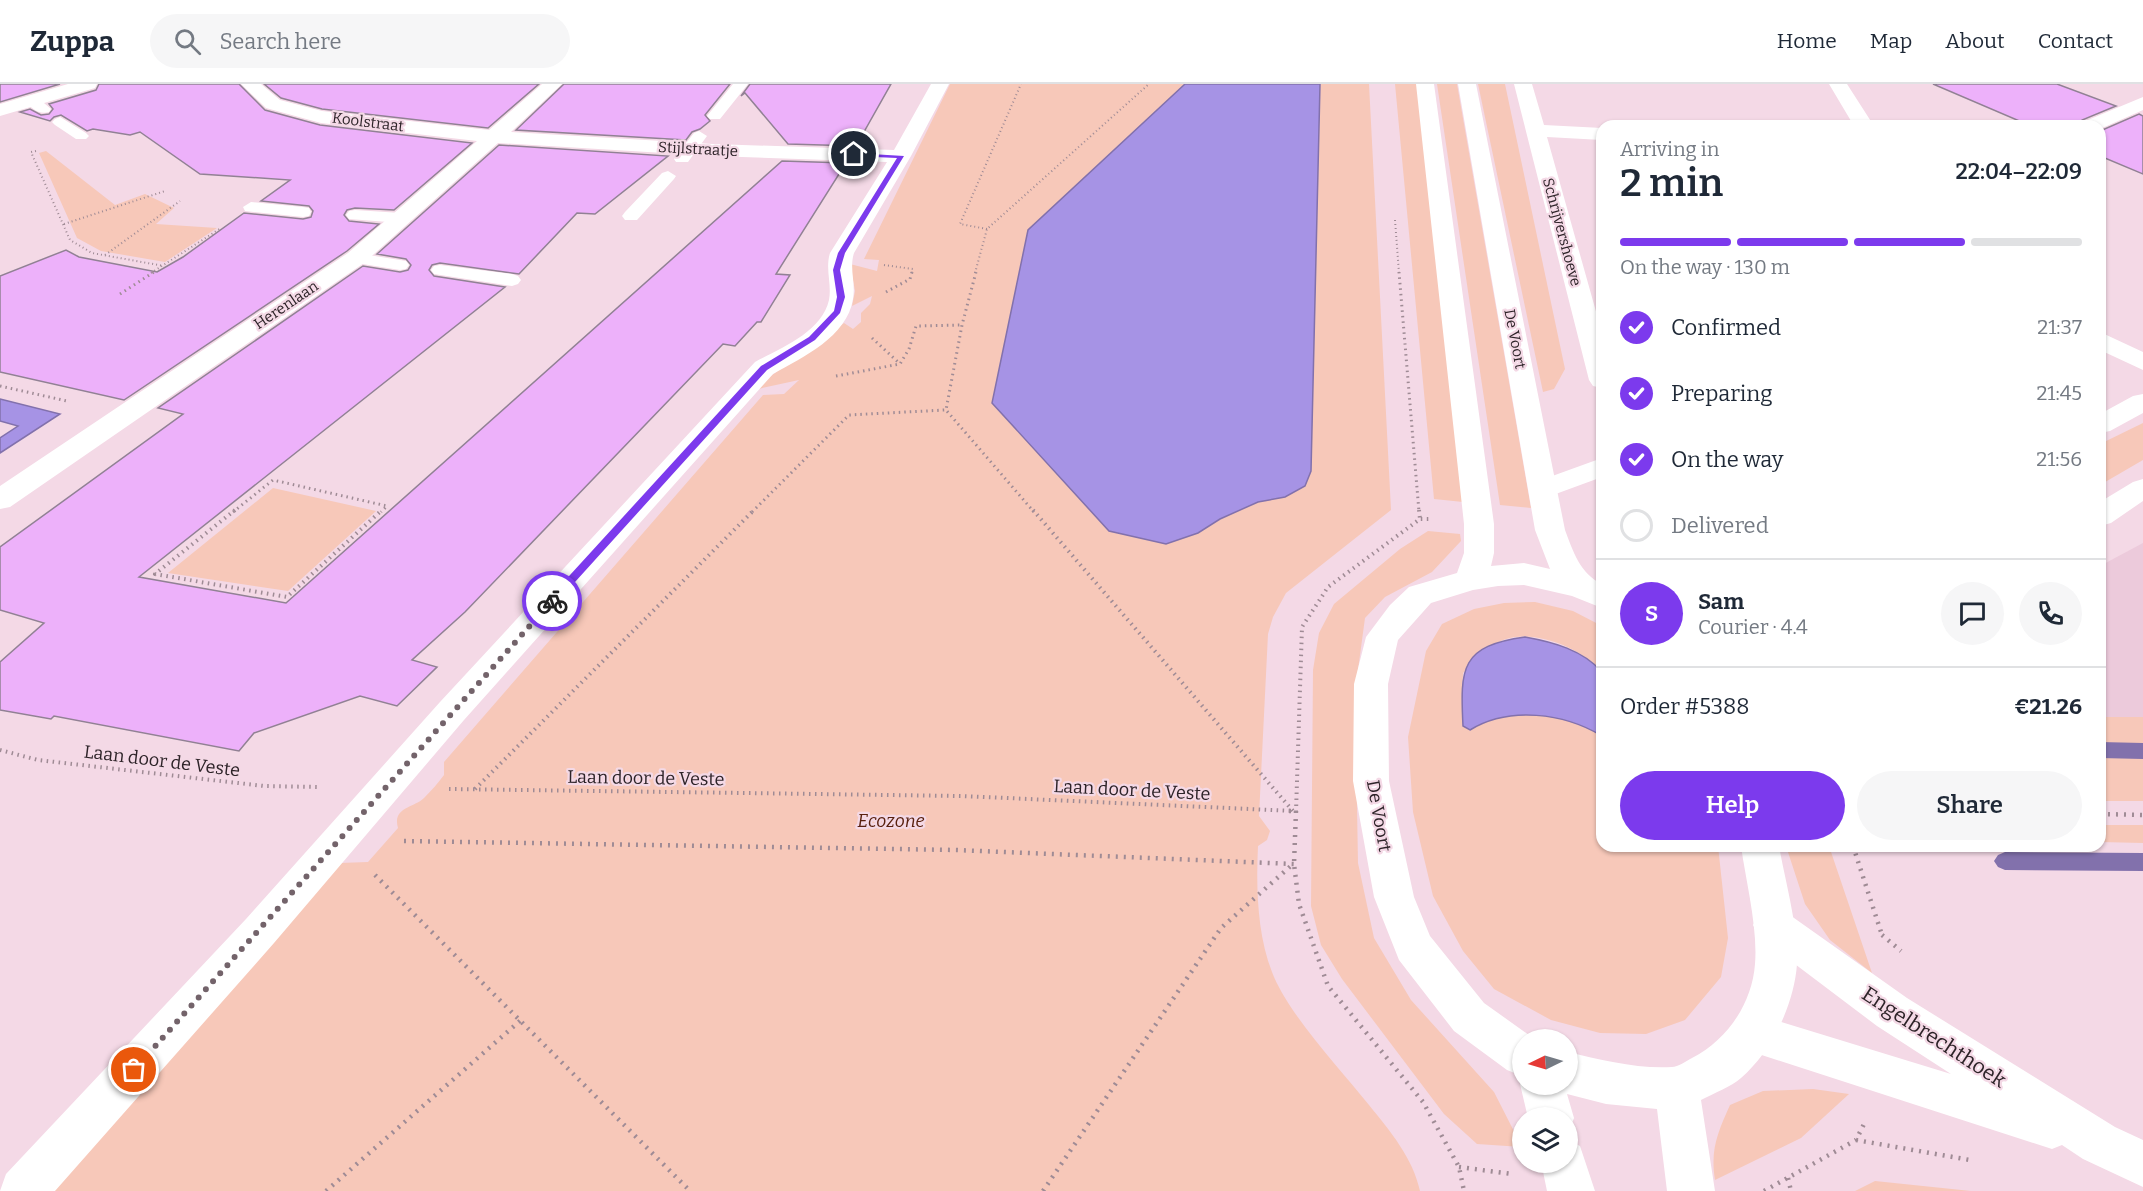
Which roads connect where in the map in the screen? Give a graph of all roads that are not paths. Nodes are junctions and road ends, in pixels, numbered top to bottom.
1 (250, 84) edge
2 (553, 84) edge
3 (741, 84) edge
4 (940, 84) edge
5 (1425, 84) edge
6 (1467, 84) edge
7 (1523, 84) edge
8 (1838, 84) edge
9 (82, 85) edge
10 (2143, 103) edge
11 (0, 110) edge
12 (715, 116) dead end
13 (1860, 120) edge
14 (2104, 120) edge
15 (60, 122) dead end
16 (1534, 130) junction
17 (1596, 134) edge
18 (81, 136) road end
19 (495, 137) junction
20 (901, 156) junction
21 (668, 176) dead end
22 (251, 207) road end
23 (303, 212) dead end
24 (355, 215) dead end
25 (631, 216) dead end
26 (401, 218) junction
27 (356, 258) junction
28 (400, 265) dead end
29 (440, 270) dead end
30 (512, 280) dead end
31 (2106, 343) edge
32 (1596, 358) edge
33 (2143, 362) edge
34 (2143, 402) edge
35 (2106, 422) edge
36 (1596, 469) edge
37 (1543, 489) junction
38 (2143, 489) edge
39 (0, 500) edge
40 (2106, 512) edge
41 (1471, 580) junction
42 (1592, 592) edge
43 (1761, 852) edge
44 (1773, 925) junction
45 (1752, 1033) junction
46 (1512, 1048) edge
47 (1578, 1076) edge
48 (1677, 1089) junction
49 (2099, 1143) junction
50 (2143, 1164) edge
51 (1567, 1173) edge
52 (23, 1191) edge
53 (1571, 1191) edge
54 (1690, 1191) edge

1 - 19 street, Koolstraat
2 - 19 street, Herenlaan
3 - 12 lane
4 - 20 street
5 - 41 street
6 - 37 street, De Voort
7 - 16 street, Schrijvershoeve
8 - 13 street
9 - 11 street
10 - 14 street
15 - 18 lane
16 - 17 street
16 - 32 street, Schrijvershoeve
19 - 20 street, Stijlstraatje
19 - 26 street, Herenlaan
20 - 52 street
21 - 25 lane
22 - 23 lane
24 - 26 lane
26 - 27 street, Herenlaan
27 - 28 lane
27 - 39 street, Herenlaan
29 - 30 lane
31 - 33 street
34 - 35 street
36 - 37 street
37 - 42 street, De Voort
38 - 40 street
41 - 42 street, De Voort
41 - 46 street, De Voort
43 - 44 street
44 - 45 street
44 - 49 street, Engelbrechthoek
45 - 48 street
45 - 49 street, Engelbrechthoek
47 - 48 street
48 - 54 street
49 - 50 street, Engelbrechthoek
51 - 53 street

